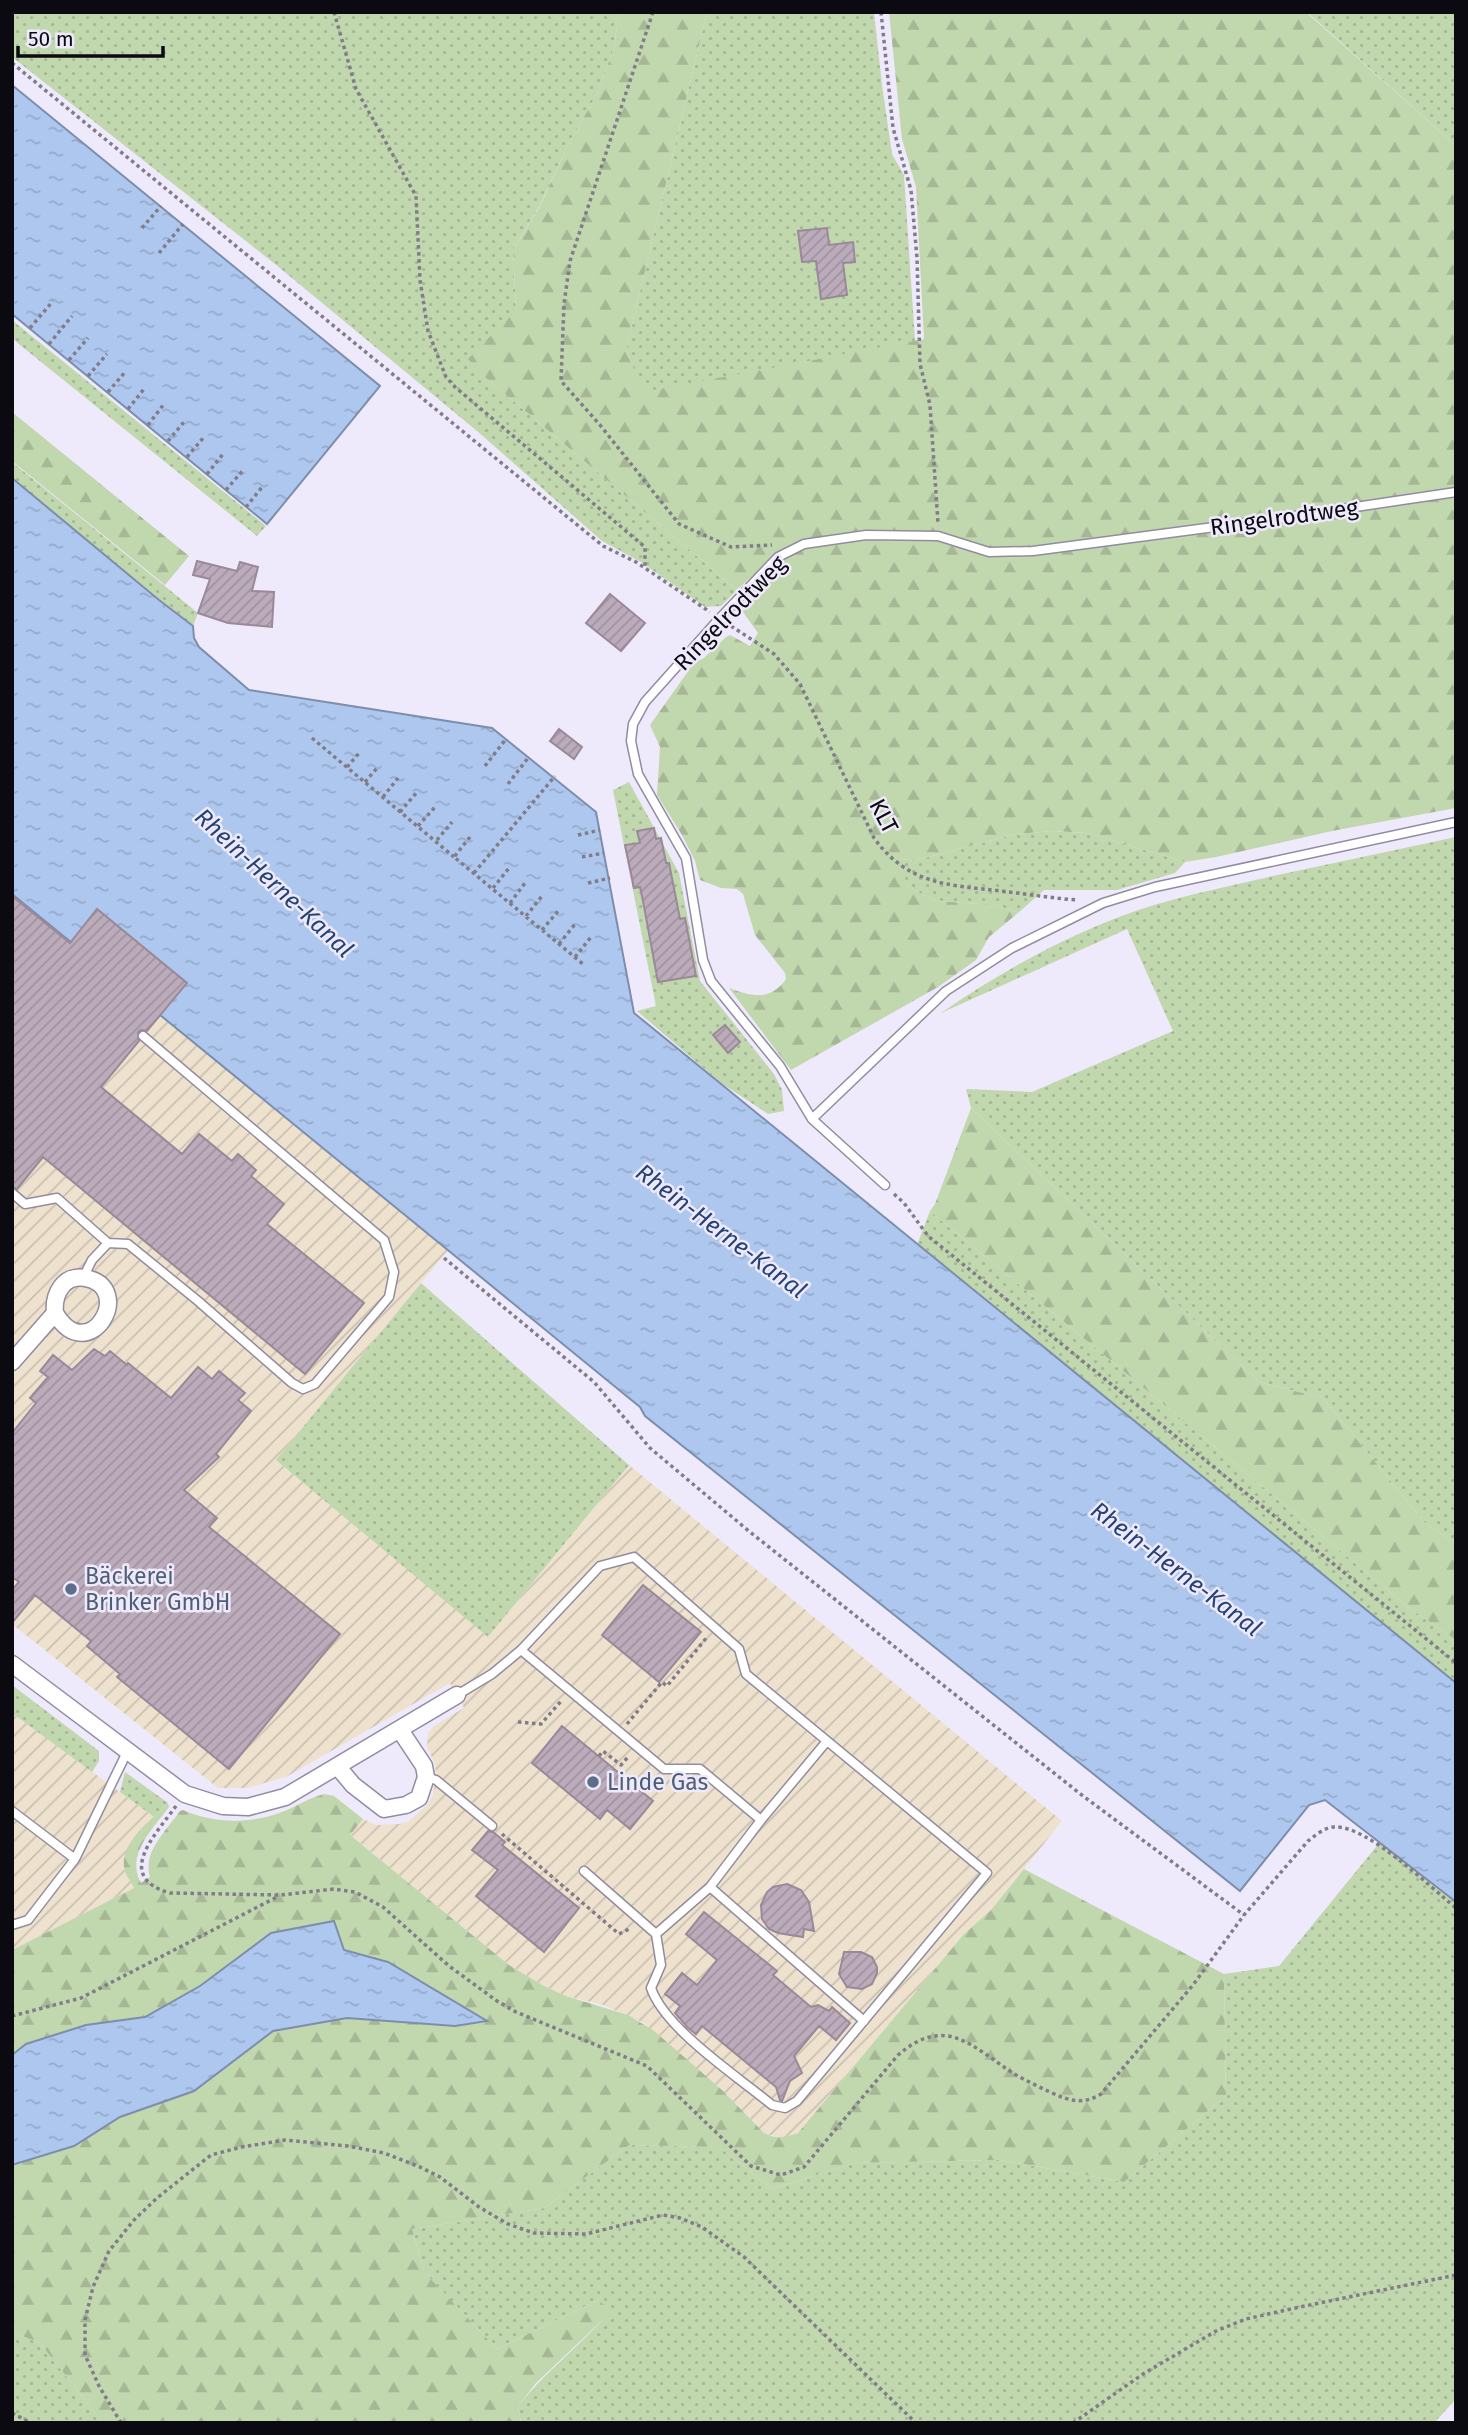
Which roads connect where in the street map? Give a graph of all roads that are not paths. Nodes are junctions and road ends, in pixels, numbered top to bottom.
1 (1456, 492) edge
2 (1456, 822) edge
3 (143, 1036) dead end
4 (811, 1119) junction
5 (885, 1185) road end
6 (12, 1193) edge
7 (107, 1243) junction
8 (83, 1278) junction
9 (55, 1313) junction
10 (12, 1362) edge
11 (521, 1650) junction
12 (12, 1664) edge
13 (457, 1695) joint
14 (400, 1730) junction
15 (827, 1741) junction
16 (127, 1752) junction
17 (338, 1767) junction
18 (426, 1777) junction
19 (12, 1811) edge
20 (761, 1821) junction
21 (492, 1826) road end
22 (75, 1859) junction
23 (584, 1871) dead end
24 (710, 1887) junction
25 (12, 1925) edge
26 (656, 1934) junction
27 (864, 2021) junction

1 - 4 lane, Ringelrodtweg
2 - 4 lane
3 - 7 lane
4 - 5 lane, Ringelrodtweg
6 - 7 lane
7 - 8 lane
8 - 9 street
8 - 9 street
9 - 10 street
11 - 13 lane
11 - 15 lane
11 - 20 lane
12 - 16 street
13 - 14 street
14 - 17 street
14 - 18 street
15 - 20 lane
15 - 27 lane
16 - 17 street
16 - 22 lane
17 - 18 street
18 - 21 lane
19 - 22 lane
20 - 24 lane
22 - 25 lane
23 - 26 lane
24 - 26 lane
24 - 27 lane
26 - 27 lane

